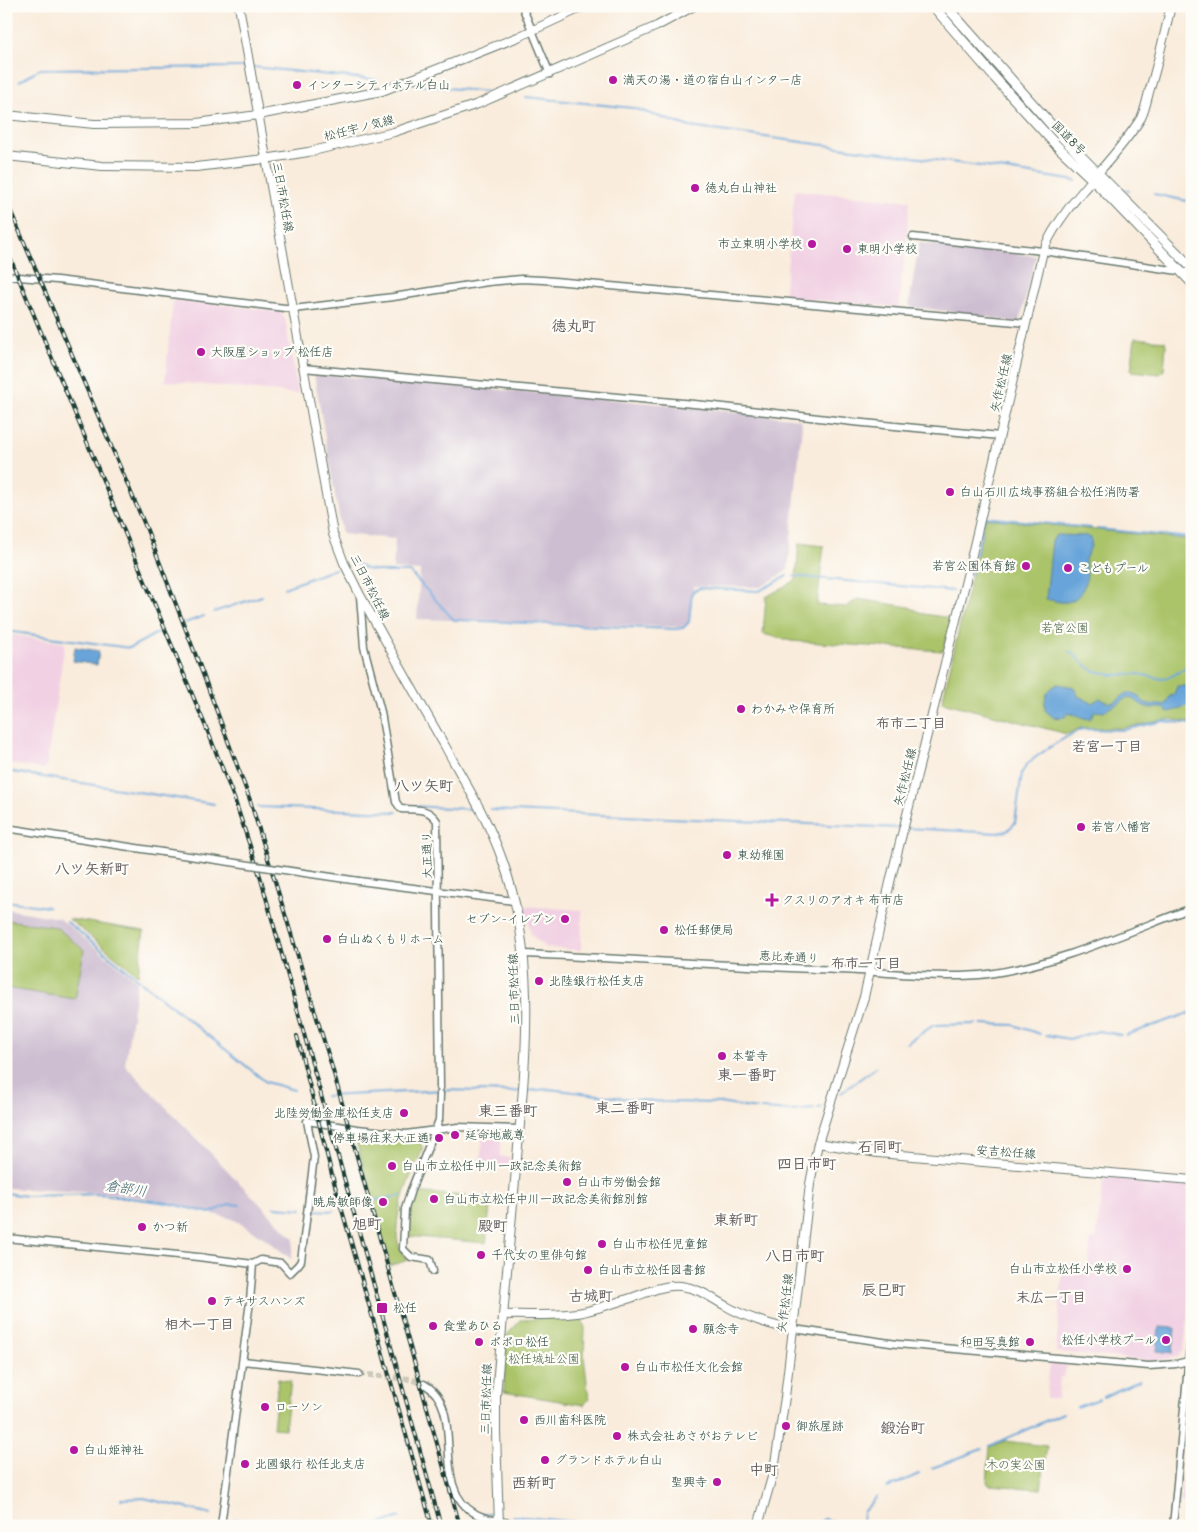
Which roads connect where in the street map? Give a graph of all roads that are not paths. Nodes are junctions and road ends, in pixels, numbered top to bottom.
1 (239, 6) edge
2 (522, 6) edge
3 (585, 6) edge
4 (694, 6) edge
5 (933, 6) edge
6 (946, 6) edge
7 (1170, 6) edge
8 (532, 30) junction
9 (550, 74) junction
10 (6, 115) edge
11 (258, 115) junction
12 (6, 156) edge
13 (265, 159) junction
14 (1096, 177) junction
15 (913, 237) dead end
16 (1043, 251) junction
17 (1192, 268) edge
18 (1181, 272) junction
19 (1192, 273) edge
20 (6, 276) edge
21 (1192, 283) edge
22 (293, 309) junction
23 (1026, 323) junction
24 (303, 368) junction
25 (1000, 436) junction
26 (360, 595) junction
27 (6, 828) edge
28 (438, 891) junction
29 (514, 901) junction
30 (1192, 908) edge
31 (524, 954) junction
32 (870, 972) junction
33 (520, 1129) junction
34 (435, 1131) junction
35 (818, 1143) junction
36 (1192, 1180) edge
37 (6, 1238) edge
38 (253, 1264) junction
39 (433, 1271) dead end
40 (503, 1315) junction
41 (1192, 1323) edge
42 (794, 1329) junction
43 (243, 1361) junction
44 (1190, 1361) edge
45 (359, 1374) tunnel mouth
46 (424, 1384) tunnel mouth
47 (499, 1523) edge
48 (221, 1526) edge
49 (548, 1526) edge
50 (758, 1526) edge
51 (1173, 1526) edge

1 - 11 main road, 三日市松任線
2 - 8 street
3 - 8 main road
4 - 9 main road, 松任宇ノ気線
5 - 14 highway, 国道8号
6 - 14 highway, 国道8号
7 - 14 main road, 矢作松任線
8 - 9 street
8 - 11 main road
9 - 13 main road, 松任宇ノ気線
10 - 11 main road
11 - 13 main road, 三日市松任線
12 - 13 main road, 松任宇ノ気線
13 - 22 main road, 三日市松任線
14 - 16 main road, 矢作松任線
14 - 17 highway, 国道8号
14 - 18 highway, 国道8号
15 - 16 street
16 - 18 street
16 - 23 main road, 矢作松任線
18 - 19 street
18 - 21 highway, 国道8号
20 - 22 street
22 - 23 street
22 - 24 main road, 三日市松任線
23 - 25 main road, 矢作松任線
24 - 25 street
24 - 26 main road, 三日市松任線
25 - 32 main road, 矢作松任線
26 - 28 street, 大正通り
26 - 29 main road, 三日市松任線
27 - 28 street, bridge
28 - 29 street
28 - 34 street, 大正通り
29 - 31 main road, 三日市松任線
30 - 32 street, 恵比寿通り
31 - 32 street, 恵比寿通り
31 - 33 main road, 三日市松任線
32 - 35 main road, 矢作松任線
33 - 34 street
33 - 40 main road, 三日市松任線
34 - 38 street
34 - 39 street, 大正通り
35 - 36 main road, 安吉松任線
35 - 42 main road, 矢作松任線
37 - 38 street
38 - 43 street
40 - 42 main road
40 - 47 main road, 三日市松任線
41 - 44 street
42 - 44 street
42 - 50 main road, 矢作松任線
43 - 45 street
43 - 48 street
44 - 51 street
46 - 47 street
47 - 49 street

